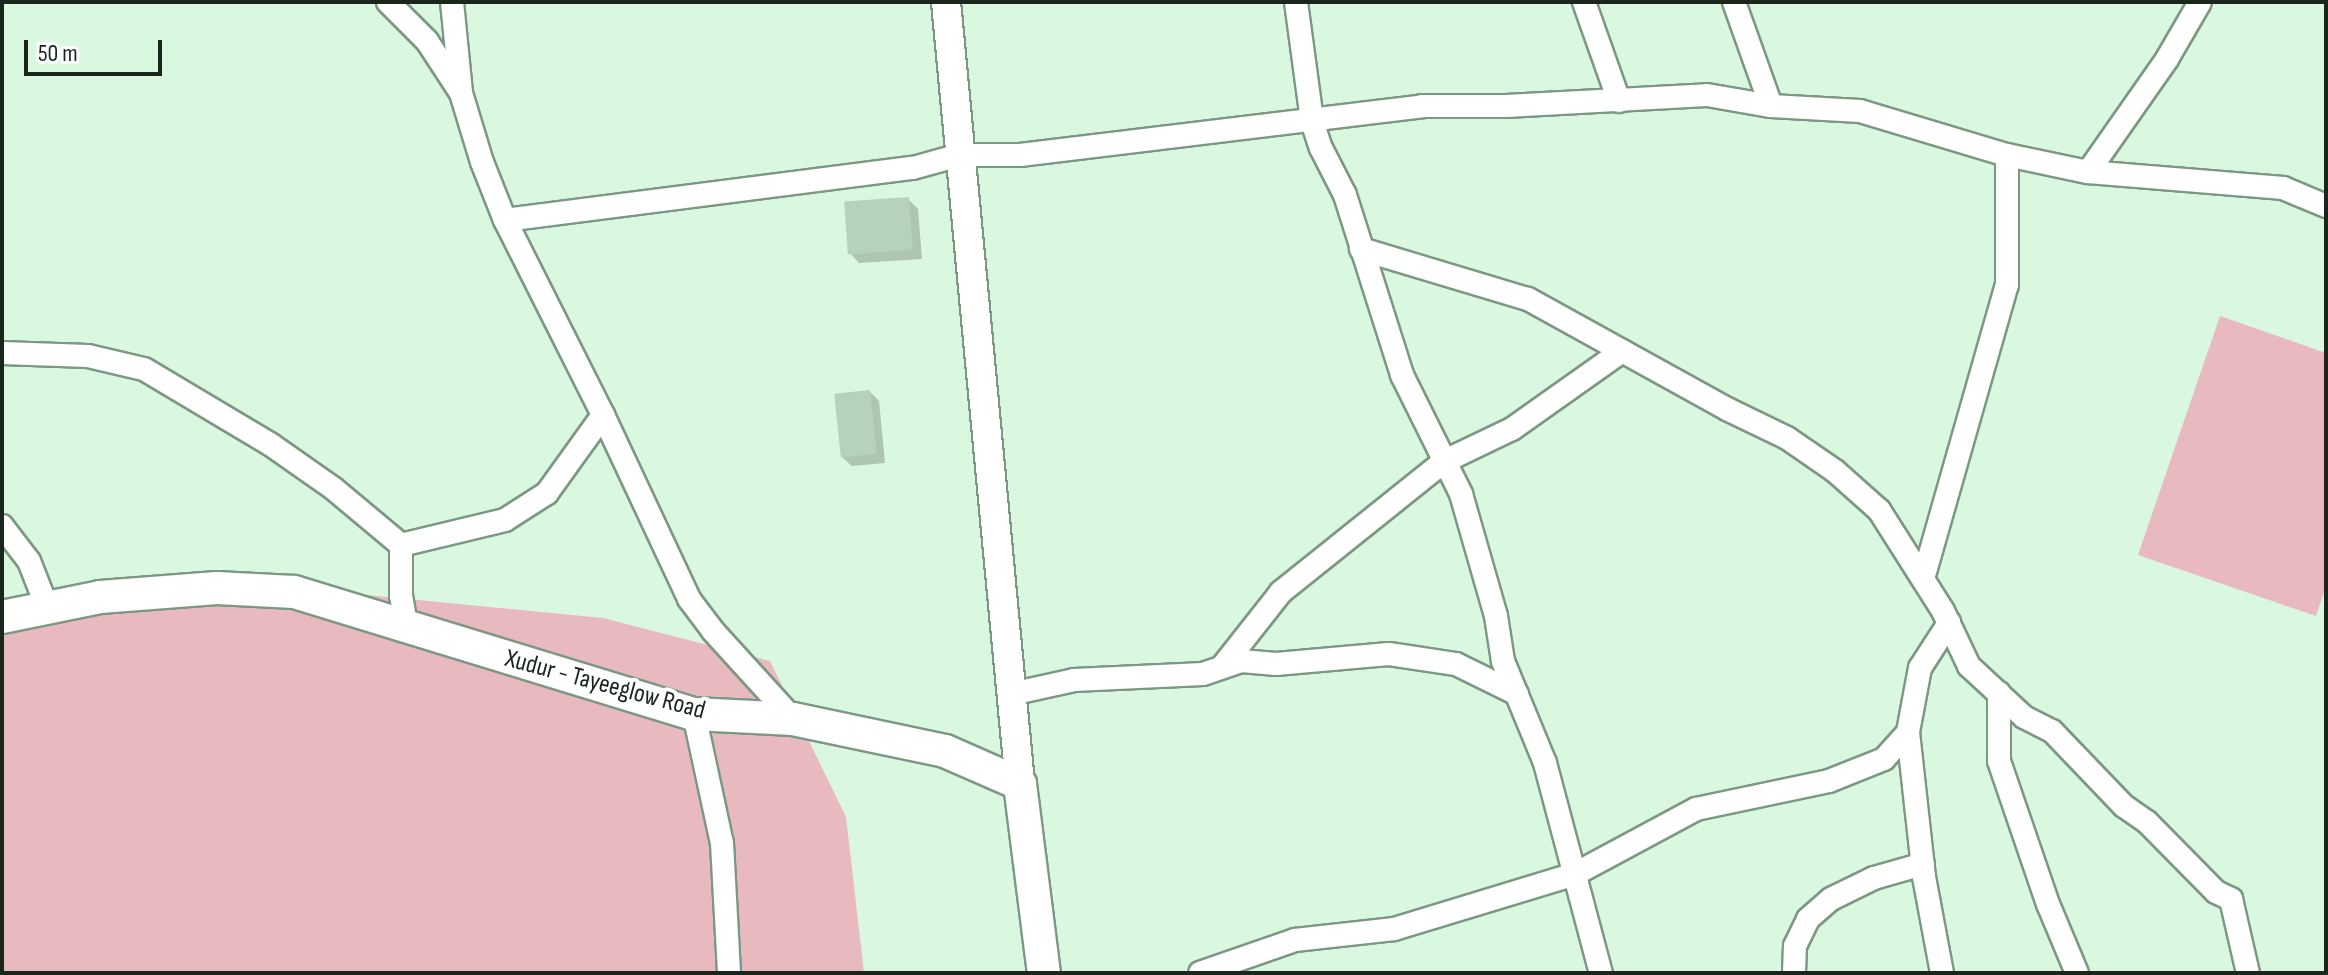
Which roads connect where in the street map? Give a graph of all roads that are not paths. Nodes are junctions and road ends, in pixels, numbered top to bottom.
1 (388, 2) edge
2 (452, 2) edge
3 (946, 2) edge
4 (1296, 2) edge
5 (1584, 2) edge
6 (1734, 2) edge
7 (2200, 2) edge
8 (461, 93) junction
9 (1619, 101) junction
10 (1771, 106) junction
11 (1312, 121) junction
12 (960, 155) junction
13 (2007, 155) junction
14 (2088, 172) junction
15 (2326, 206) edge
16 (505, 220) junction
17 (1361, 249) junction
18 (1622, 351) junction
19 (2, 353) edge
20 (603, 415) junction
21 (1443, 462) junction
22 (2, 526) edge
23 (401, 545) junction
24 (1923, 579) junction
25 (47, 607) junction
26 (2, 617) edge
27 (1949, 623) junction
28 (406, 624) junction
29 (1222, 668) junction
30 (1999, 693) junction
31 (1011, 694) junction
32 (1517, 694) junction
33 (694, 714) junction
34 (793, 719) junction
35 (1908, 732) junction
36 (1020, 784) junction
37 (1923, 864) junction
38 (1575, 874) junction
39 (729, 973) edge
40 (1044, 973) edge
41 (1200, 973) edge
42 (1601, 973) edge
43 (1794, 973) edge
44 (1942, 973) edge
45 (2077, 973) edge
46 (2248, 973) edge

1 - 8 street
2 - 8 street
3 - 12 street
4 - 11 street
5 - 9 street
6 - 10 street
7 - 14 street
8 - 16 street
9 - 10 street
9 - 11 street
10 - 13 street
11 - 12 street
11 - 17 street
12 - 16 street
12 - 31 street
13 - 14 street
13 - 24 street
14 - 15 street
16 - 20 street
17 - 18 street
17 - 21 street
18 - 21 street
18 - 24 street
19 - 23 street
20 - 23 street
20 - 34 street
21 - 29 street
21 - 32 street
22 - 25 street
23 - 28 street
24 - 27 street
25 - 26 main road, Xudur - Tayeeglow Road
25 - 28 main road, Xudur - Tayeeglow Road
27 - 30 street
27 - 35 street
28 - 33 main road, Xudur - Tayeeglow Road
29 - 31 street
29 - 32 street
30 - 45 street
30 - 46 street
31 - 36 street
32 - 38 street
33 - 34 main road, Xudur - Tayeeglow Road
33 - 39 street
34 - 36 main road, Xudur - Tayeeglow Road
35 - 37 street
35 - 38 street
36 - 40 main road
37 - 43 street
37 - 44 street
38 - 41 street
38 - 42 street

